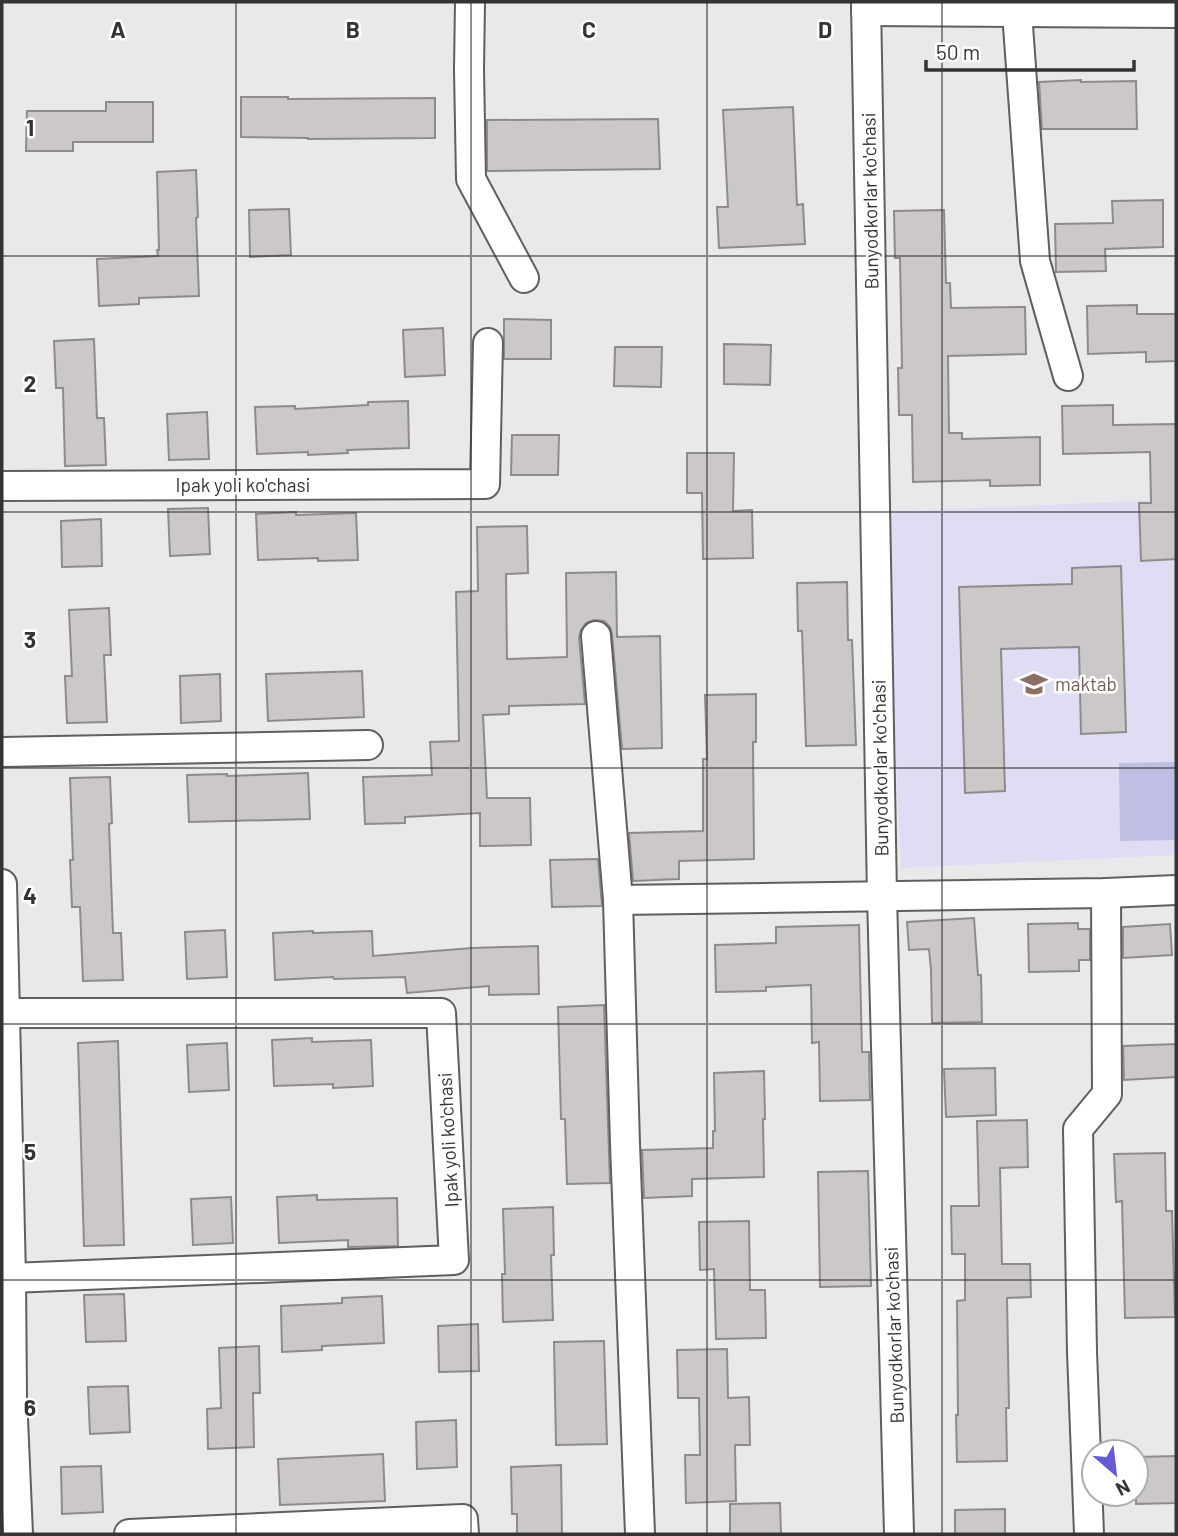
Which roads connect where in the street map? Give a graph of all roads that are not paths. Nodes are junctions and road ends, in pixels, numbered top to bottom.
1 (470, 2) edge
2 (866, 6) edge
3 (1017, 12) junction
4 (1176, 13) edge
5 (524, 278) dead end
6 (488, 343) dead end
7 (1068, 376) dead end
8 (2, 486) edge
9 (596, 636) dead end
10 (368, 745) dead end
11 (2, 752) edge
12 (2, 884) edge
13 (1176, 890) edge
14 (1106, 893) junction
15 (882, 896) junction
16 (618, 900) junction
17 (5, 1013) junction
18 (11, 1278) junction
19 (7, 1397) edge
20 (18, 1534) edge
21 (129, 1534) edge
22 (464, 1534) edge
23 (640, 1534) edge
24 (899, 1534) edge
25 (1089, 1534) edge

1 - 5 street
2 - 3 street
2 - 15 street, Bunyodkorlar ko'chasi
3 - 4 street
3 - 7 street
6 - 8 street, Ipak yoli ko'chasi
9 - 16 street
10 - 11 street
12 - 17 street
13 - 14 street
14 - 15 street
14 - 25 street
15 - 16 street
15 - 24 street, Bunyodkorlar ko'chasi
16 - 23 street
17 - 18 street
17 - 18 street, Ipak yoli ko'chasi
18 - 19 street
19 - 20 street
21 - 22 street

